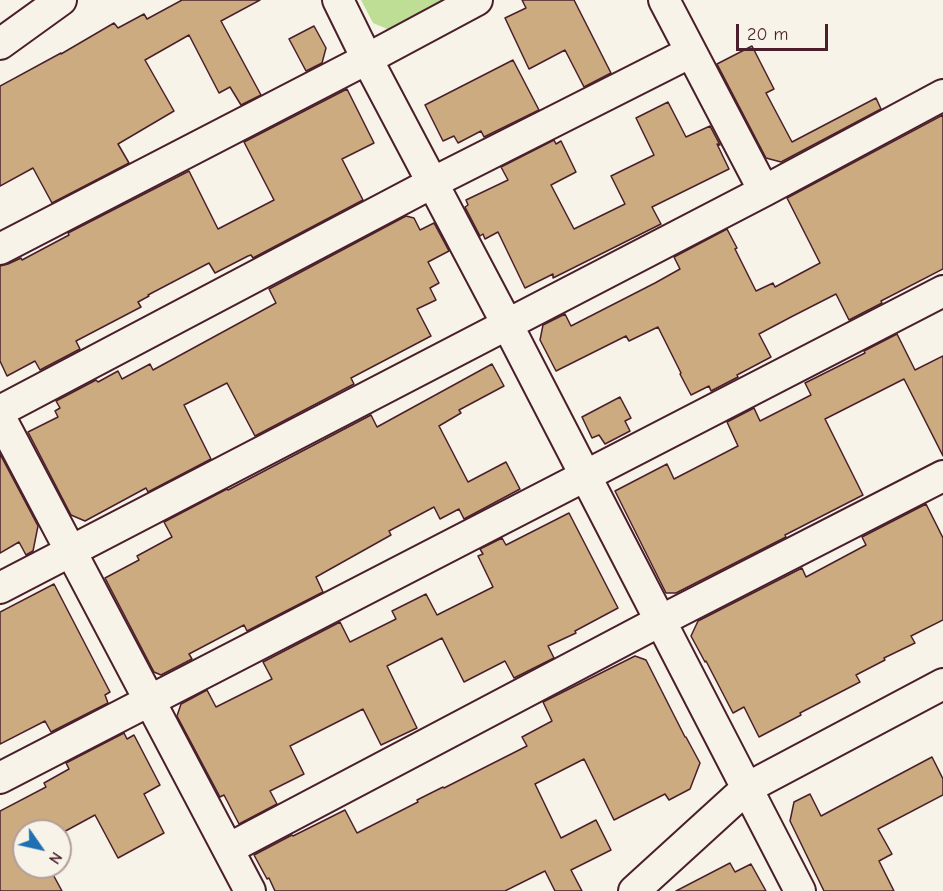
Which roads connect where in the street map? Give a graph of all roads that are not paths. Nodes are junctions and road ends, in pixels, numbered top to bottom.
1 (61, 0) edge
2 (338, 0) edge
3 (477, 0) edge
4 (664, 0) edge
5 (0, 44) edge
6 (691, 52) junction
7 (368, 59) junction
8 (943, 95) edge
9 (432, 183) junction
10 (764, 191) junction
11 (0, 249) edge
12 (943, 291) edge
13 (507, 324) junction
14 (0, 411) edge
15 (0, 417) edge
16 (943, 476) edge
17 (585, 477) junction
18 (71, 552) junction
19 (0, 588) edge
20 (660, 621) junction
21 (943, 684) edge
22 (149, 700) junction
23 (0, 778) edge
24 (747, 788) junction
25 (228, 849) junction
26 (250, 891) edge
27 (634, 891) edge
28 (800, 891) edge

1 - 5 street
2 - 7 street
3 - 7 street
4 - 6 street
6 - 9 street
6 - 10 street
7 - 9 street
7 - 11 street
8 - 10 street
9 - 13 street
9 - 14 street
10 - 13 street
12 - 17 street
13 - 17 street
13 - 18 street
15 - 18 street
16 - 20 street
17 - 20 street
17 - 22 street
18 - 19 street
18 - 22 street
20 - 24 street
20 - 25 street
21 - 24 street
22 - 23 street
22 - 25 street
24 - 27 street
24 - 28 street
25 - 26 street

